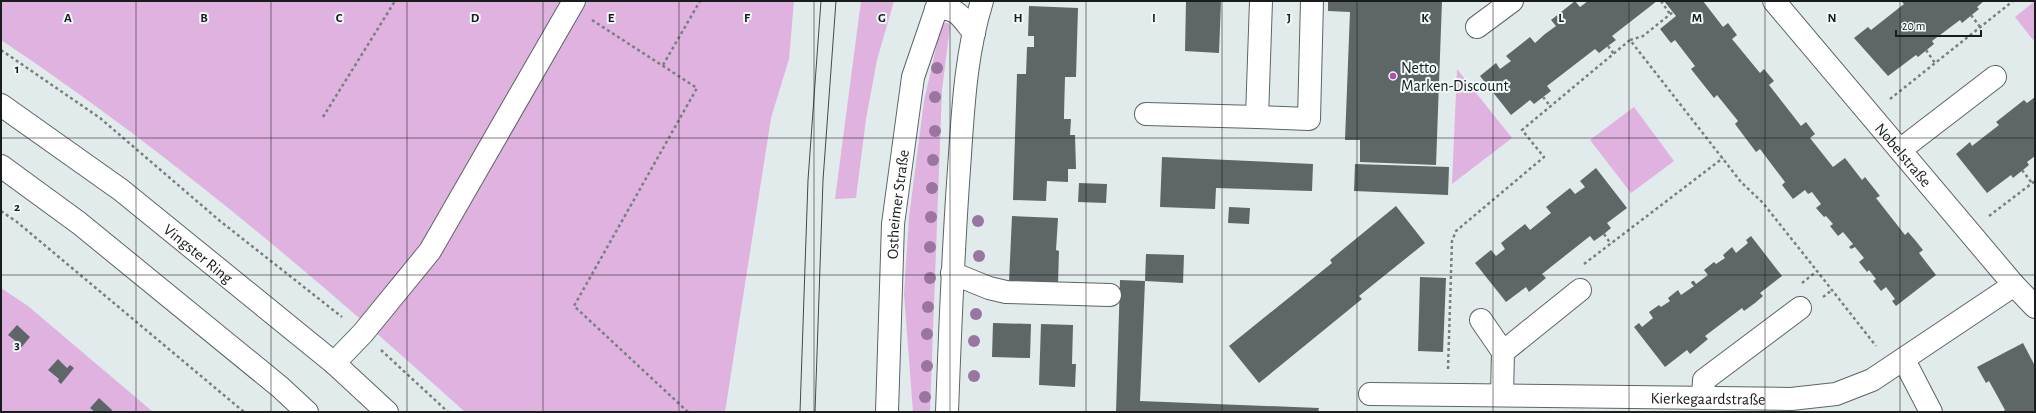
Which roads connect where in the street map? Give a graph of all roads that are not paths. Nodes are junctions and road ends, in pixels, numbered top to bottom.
1 (982, 1) edge
2 (1262, 1) edge
3 (1312, 1) edge
4 (1512, 1) edge
5 (1774, 1) edge
6 (573, 3) edge
7 (938, 5) edge
8 (1477, 27) dead end
9 (974, 32) junction
10 (1995, 78) dead end
11 (1, 105) edge
12 (1146, 114) dead end
13 (1257, 117) junction
14 (1900, 150) junction
15 (1, 166) edge
16 (952, 273) junction
17 (2014, 285) junction
18 (1580, 290) dead end
19 (1110, 295) dead end
20 (2035, 306) edge
21 (1800, 308) dead end
22 (1481, 320) dead end
23 (1503, 352) junction
24 (1904, 360) junction
25 (334, 363) junction
26 (1370, 394) dead end
27 (1502, 395) junction
28 (1703, 398) junction
29 (1569, 404) edge
30 (1748, 405) edge
31 (307, 412) edge
32 (387, 412) edge
33 (887, 412) edge
34 (947, 412) edge
35 (1931, 412) edge

1 - 9 main road
2 - 13 main road
3 - 13 main road
4 - 8 main road
5 - 14 main road, Nobelstraße
6 - 25 main road
7 - 9 main road
7 - 33 main road, Ostheimer Straße
9 - 16 main road
10 - 14 main road
11 - 25 main road, Vingster Ring
12 - 13 main road
14 - 17 main road, Nobelstraße
15 - 31 main road
16 - 19 main road
16 - 34 main road
17 - 20 main road, Nobelstraße
17 - 24 main road, Kierkegaardstraße
18 - 23 main road
21 - 28 main road
22 - 23 main road
23 - 27 main road
24 - 30 main road, Kierkegaardstraße
24 - 35 main road
25 - 32 main road, Vingster Ring
26 - 27 main road, Kierkegaardstraße
27 - 29 main road, Kierkegaardstraße
28 - 29 main road, Kierkegaardstraße
28 - 30 main road, Kierkegaardstraße

